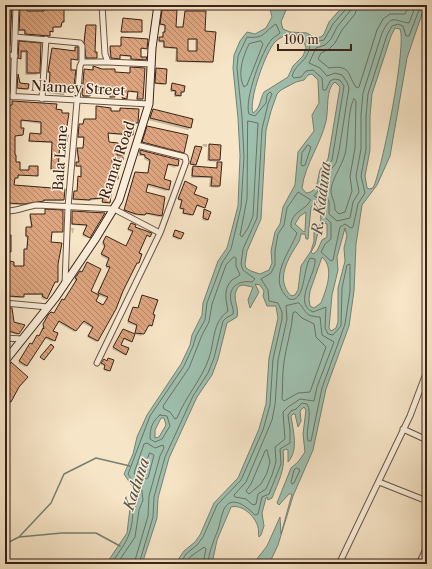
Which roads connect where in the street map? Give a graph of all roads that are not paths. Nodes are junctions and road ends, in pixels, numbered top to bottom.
1 (16, 5) edge
2 (102, 5) edge
3 (140, 5) edge
4 (158, 5) edge
5 (15, 37) junction
6 (46, 39) junction
7 (5, 54) edge
8 (15, 56) junction
9 (82, 62) junction
10 (108, 62) junction
11 (152, 64) junction
12 (5, 96) edge
13 (13, 97) junction
14 (42, 98) junction
15 (76, 100) junction
16 (149, 104) junction
17 (137, 145) junction
18 (68, 207) junction
19 (114, 209) junction
20 (5, 211) edge
21 (160, 233) junction
22 (65, 283) junction
23 (5, 303) edge
24 (48, 307) junction
25 (5, 338) edge
26 (22, 339) junction
27 (5, 361) edge
28 (97, 363) dead end
29 (427, 371) edge
30 (403, 429) junction
31 (427, 440) edge
32 (379, 482) junction
33 (427, 501) edge
34 (427, 547) edge
35 (423, 562) edge
36 (340, 564) edge

1 - 5 street
2 - 10 street
3 - 4 street
4 - 11 street, Ramat Road
5 - 6 street
5 - 8 street
6 - 9 street, Bala Lane
6 - 14 street
7 - 8 street
8 - 13 street
9 - 10 street
9 - 15 street, Bala Lane
10 - 11 street
11 - 16 street, Ramat Road
12 - 13 street, Niamey Street
13 - 14 street, Niamey Street
14 - 15 street, Niamey Street
15 - 16 street, Niamey Street
15 - 18 street, Bala Lane
16 - 17 street, Ramat Road
17 - 19 street, Ramat Road
17 - 21 street
18 - 19 street
18 - 20 street
18 - 22 street, Bala Lane
19 - 21 street
19 - 22 street, Ramat Road
21 - 28 street
22 - 24 street, Ramat Road
23 - 24 street
24 - 26 street, Ramat Road
25 - 26 street
26 - 27 street, Ramat Road
29 - 30 street
30 - 31 street
30 - 32 street
32 - 33 street
32 - 36 street
34 - 35 street

